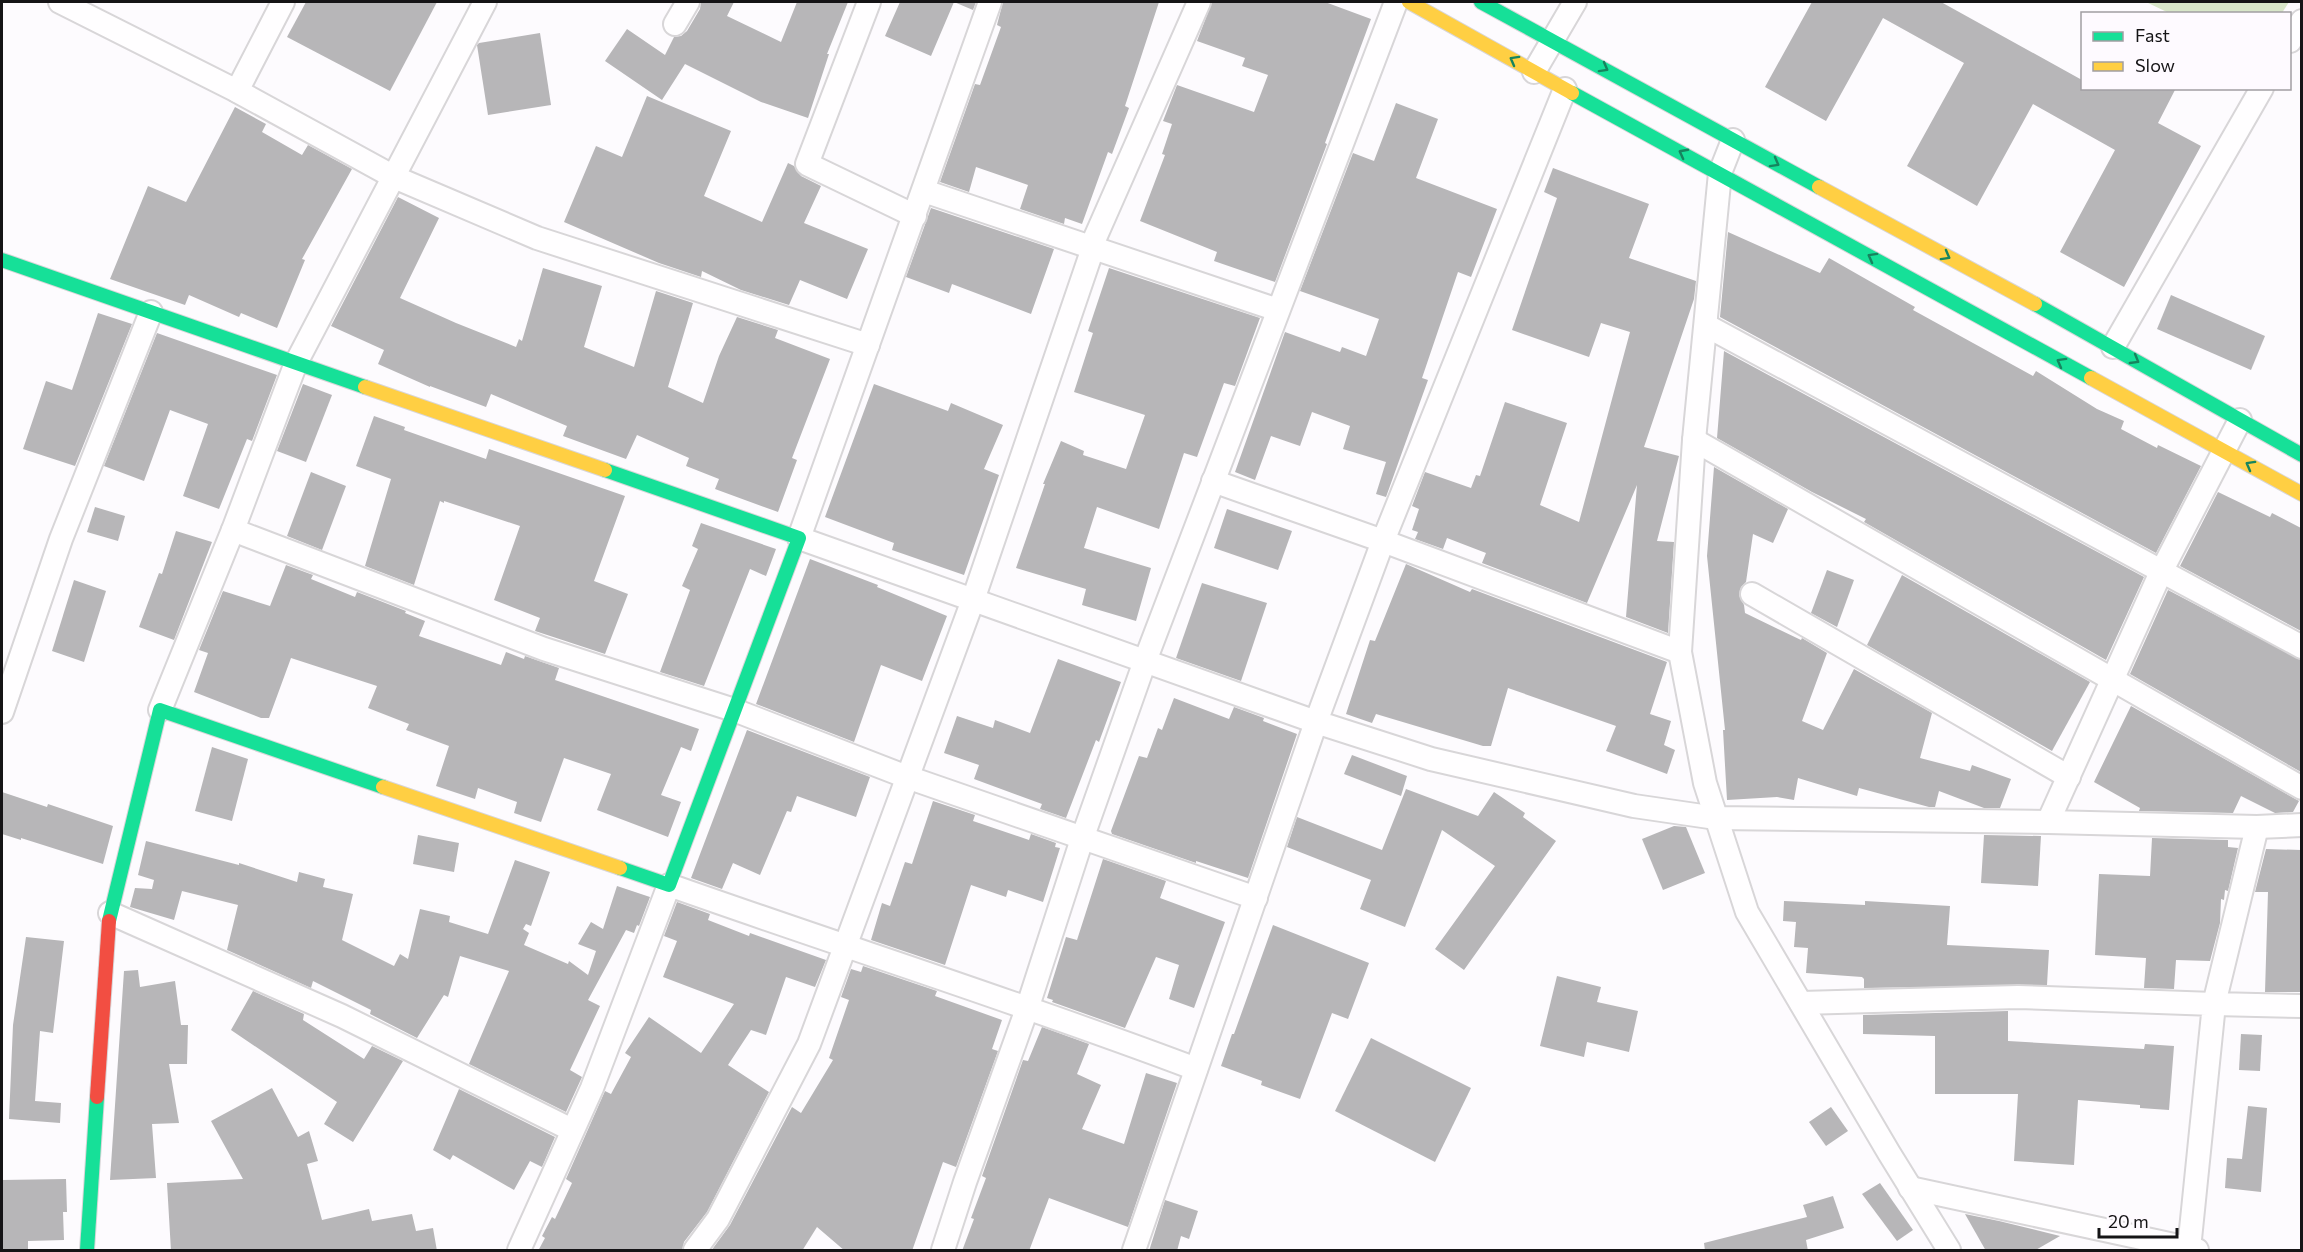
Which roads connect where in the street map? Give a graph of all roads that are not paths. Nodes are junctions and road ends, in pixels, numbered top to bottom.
1 (60, 2) edge
2 (283, 2) edge
3 (485, 2) edge
4 (688, 2) edge
5 (869, 2) edge
6 (990, 2) edge
7 (1199, 2) edge
8 (1396, 2) edge
9 (1409, 2) edge
10 (1481, 2) edge
11 (1575, 2) edge
12 (2301, 21) edge
13 (675, 24) dead end
14 (2291, 38) edge
15 (1553, 40) junction
16 (1534, 72) junction
17 (1565, 89) junction
18 (2261, 90) edge
19 (237, 91) junction
20 (1733, 140) junction
21 (1720, 173) junction
22 (394, 177) junction
23 (924, 191) junction
24 (915, 216) junction
25 (1095, 248) junction
26 (2, 260) edge
27 (1278, 310) junction
28 (151, 312) junction
29 (1707, 326) junction
30 (868, 345) junction
31 (2113, 347) junction
32 (296, 363) junction
33 (2240, 420) junction
34 (1694, 440) junction
35 (2223, 450) junction
36 (2301, 455) edge
37 (1213, 481) junction
38 (2301, 494) edge
39 (233, 530) junction
40 (799, 538) junction
41 (1383, 541) junction
42 (2161, 572) junction
43 (1752, 594) dead end
44 (973, 600) junction
45 (2301, 646) edge
46 (1680, 652) junction
47 (1145, 661) junction
48 (2114, 679) junction
49 (160, 710) junction
50 (734, 710) junction
51 (2, 712) edge
52 (1316, 722) junction
53 (907, 777) junction
54 (2069, 777) junction
55 (2301, 788) edge
56 (1716, 818) junction
57 (2048, 822) junction
58 (2301, 825) edge
59 (2257, 827) junction
60 (1082, 839) junction
61 (669, 885) junction
62 (1256, 898) junction
63 (110, 913) junction
64 (843, 946) junction
65 (1801, 1003) junction
66 (2214, 1004) junction
67 (1028, 1006) junction
68 (2301, 1006) edge
69 (1196, 1069) junction
70 (572, 1130) junction
71 (1910, 1188) junction
72 (2193, 1250) edge
73 (87, 1251) edge
74 (519, 1251) edge
75 (695, 1251) edge
76 (943, 1251) edge
77 (1134, 1251) edge
78 (1949, 1251) edge

1 - 19 street
2 - 19 street
3 - 22 street
4 - 13 street
5 - 24 street
6 - 23 street
7 - 25 street
8 - 27 street
16 -> 9 street
10 - 15 street
11 - 15 street
12 - 14 street
15 - 16 street
15 -> 20 street
16 - 17 street
21 -> 17 street
17 - 41 street
18 - 31 street
19 - 22 street
20 - 21 street
20 -> 31 street
21 - 29 street
35 -> 21 street
22 - 30 street
22 - 32 street
23 - 24 street
23 - 25 street
24 - 30 street
25 - 27 street
25 - 44 street
26 - 28 street
27 - 37 street
28 - 32 street
28 - 51 street
29 - 34 street
29 - 42 street
30 - 40 street
31 -> 33 street
32 - 39 street
32 - 40 street
33 - 35 street
33 - 36 street
34 - 46 street
34 - 48 street
38 -> 35 street
35 - 42 street
37 - 41 street
37 - 47 street
39 - 49 street
39 - 50 street
40 - 44 street
40 - 50 street
41 - 46 street
41 - 52 street
42 - 45 street
42 - 48 street
43 - 54 street
44 - 47 street
44 - 53 street
46 - 56 street
47 - 52 street
47 - 60 street
48 - 54 street
48 - 55 street
49 - 61 street
49 - 63 street
50 - 53 street
50 - 61 street
52 - 56 street
52 - 62 street
53 - 60 street
53 - 64 street
54 - 57 street
56 - 57 street
56 - 65 street
57 - 59 street
58 - 59 street
59 - 66 street
60 - 62 street
60 - 67 street
61 - 64 street
61 - 70 street
62 - 69 street
63 - 70 street
63 - 73 street
64 - 67 street
64 - 75 street
65 - 66 street
65 - 71 street
66 - 68 street
66 - 72 street
67 - 69 street
67 - 76 street
69 - 77 street
70 - 74 street
71 - 72 street
71 - 78 street

